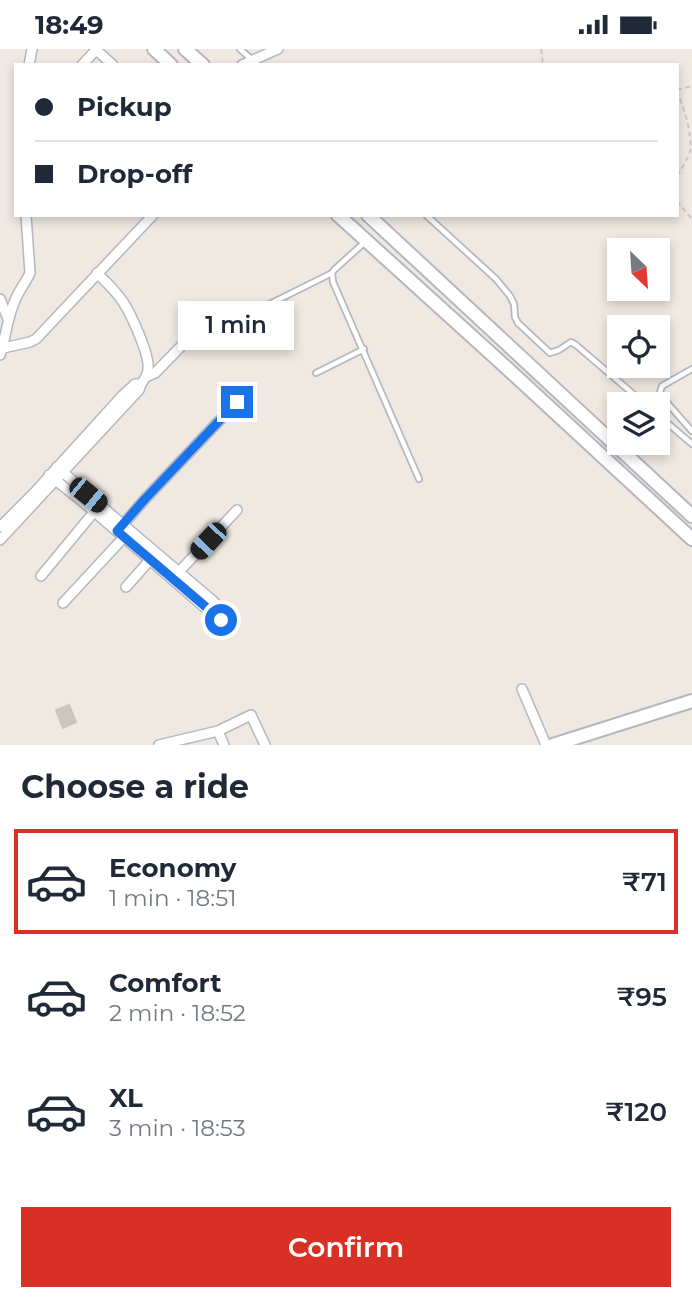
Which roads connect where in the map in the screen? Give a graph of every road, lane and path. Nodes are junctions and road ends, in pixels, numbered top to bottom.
1 (96, 49) edge
2 (154, 49) edge
3 (185, 49) edge
4 (240, 49) edge
5 (276, 49) edge
6 (255, 62) edge
7 (84, 63) edge
8 (111, 63) edge
9 (169, 63) edge
10 (201, 63) edge
11 (679, 96) edge
12 (679, 172) edge
13 (679, 203) edge
14 (26, 217) edge
15 (151, 217) edge
16 (340, 217) edge
17 (370, 217) edge
18 (428, 217) edge
19 (692, 219) edge
20 (366, 240) junction
21 (97, 273) junction
22 (332, 273) junction
23 (0, 299) edge
24 (8, 319) junction
25 (194, 333) joint
26 (364, 349) junction
27 (1, 351) edge
28 (692, 369) edge
29 (316, 373) dead end
30 (143, 381) junction
31 (631, 392) edge
32 (237, 402) dead end
33 (670, 425) edge
34 (692, 431) edge
35 (692, 444) edge
36 (60, 469) junction
37 (52, 478) junction
38 (419, 479) dead end
39 (237, 510) dead end
40 (94, 512) junction
41 (692, 516) edge
42 (0, 527) edge
43 (123, 531) junction
44 (692, 539) edge
45 (0, 540) edge
46 (150, 560) junction
47 (41, 576) dead end
48 (176, 576) junction
49 (126, 587) dead end
50 (63, 603) dead end
51 (522, 689) dead end
52 (692, 701) edge
53 (218, 731) junction
54 (159, 744) edge
55 (224, 744) edge
56 (265, 744) edge
57 (546, 744) edge
58 (553, 744) edge

1 - 7 street
1 - 8 street
2 - 9 street
3 - 10 street
4 - 6 lane
5 - 6 street
11 - 12 path
13 - 19 path
14 - 24 street
15 - 21 street
16 - 20 street
17 - 41 street
18 - 31 lane
20 - 22 lane
20 - 44 street
21 - 27 street
21 - 30 street
22 - 25 lane
22 - 26 lane
23 - 24 street
24 - 27 street
25 - 30 street
26 - 29 lane
26 - 38 lane
28 - 34 lane
30 - 36 street
32 - 43 street
33 - 35 lane
36 - 37 street
36 - 43 street
37 - 40 street
37 - 42 street
37 - 45 street
39 - 48 street
40 - 43 street
40 - 47 street
43 - 46 street
43 - 48 street
43 - 50 street
46 - 48 street
46 - 49 street
48 - 48 street
51 - 57 street
52 - 58 street
53 - 54 street
53 - 55 street
53 - 56 street

